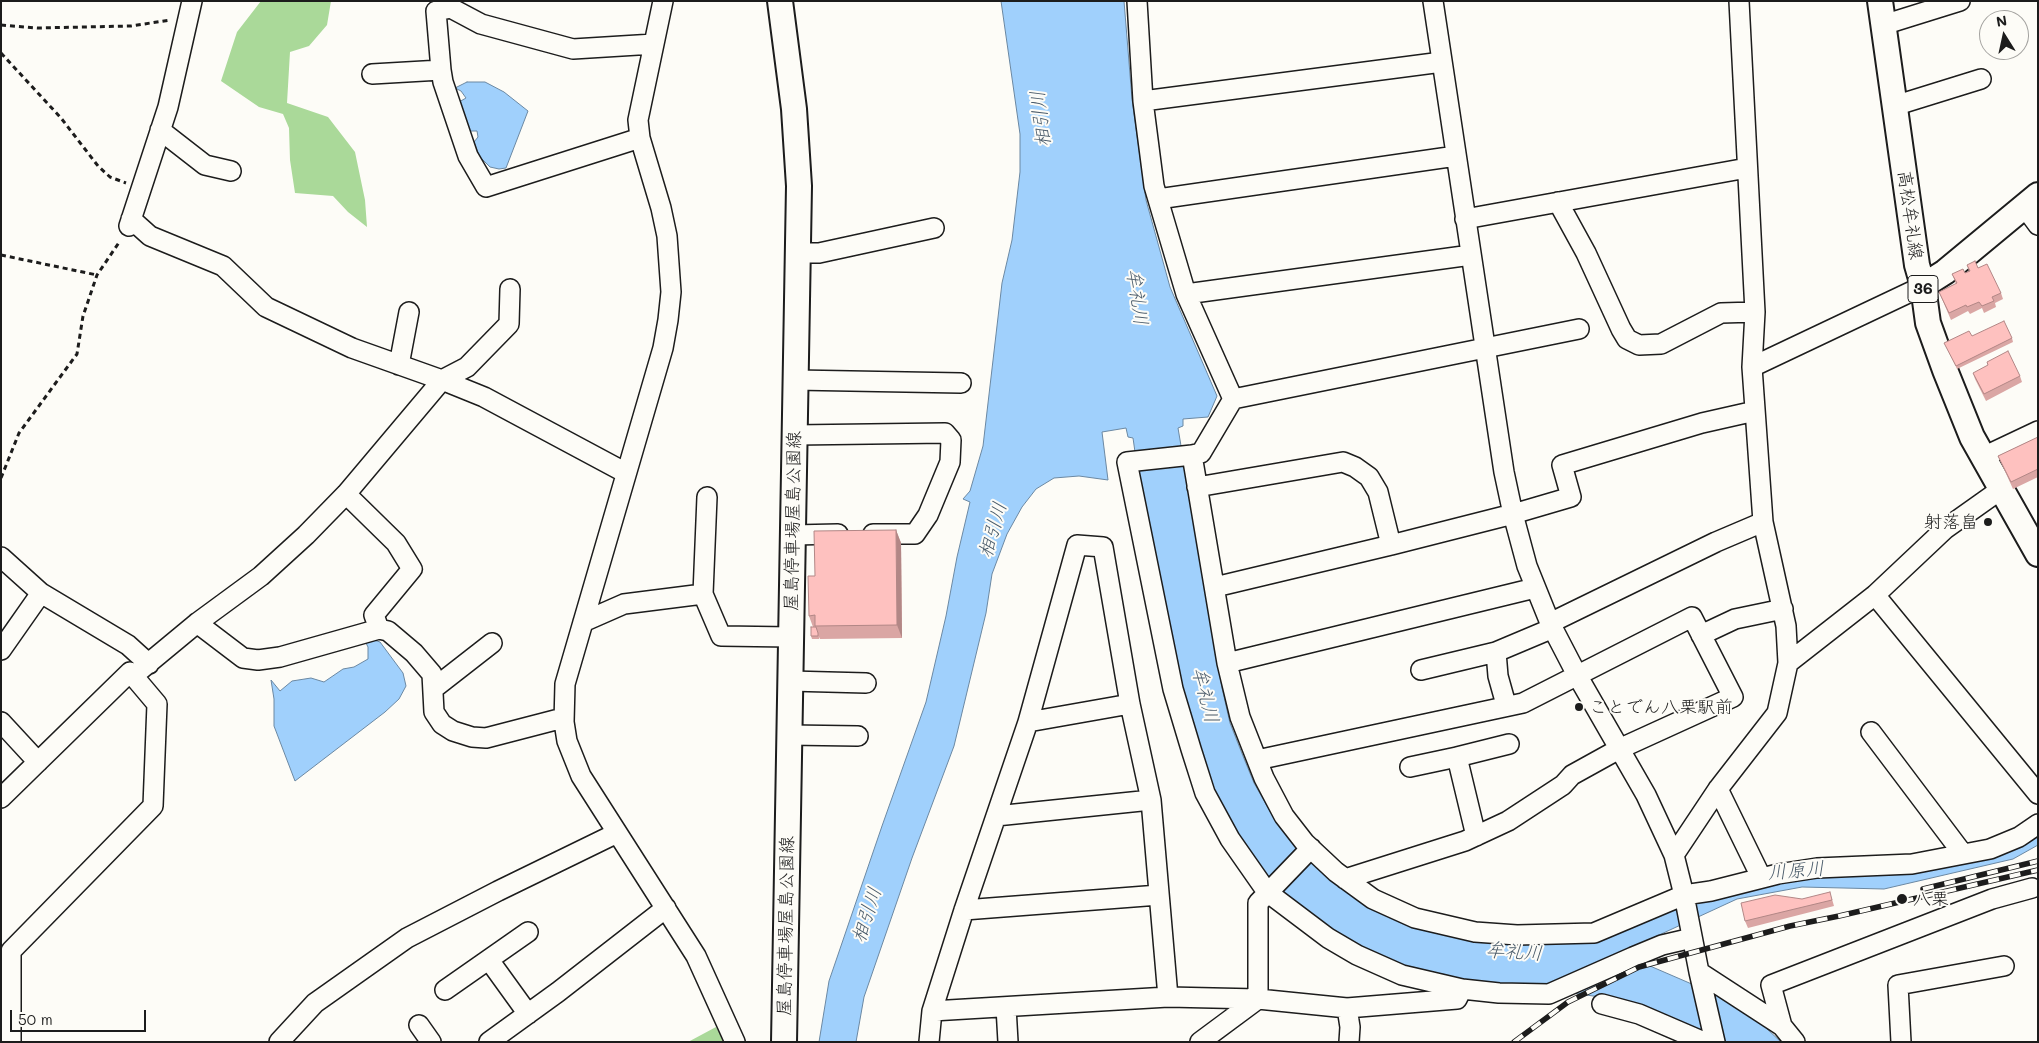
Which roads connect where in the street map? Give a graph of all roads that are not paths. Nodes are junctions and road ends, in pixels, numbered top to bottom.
1 (663, 1) edge
2 (780, 1) edge
3 (1433, 1) edge
4 (1739, 1) edge
5 (1880, 1) edge
6 (1960, 1) edge
7 (1143, 2) edge
8 (453, 5) edge
9 (190, 9) edge
10 (1883, 25) junction
11 (654, 44) junction
12 (1442, 62) junction
13 (441, 70) junction
14 (372, 74) dead end
15 (1981, 79) dead end
16 (1143, 101) junction
17 (1894, 106) junction
18 (160, 130) junction
19 (640, 138) junction
20 (1456, 156) junction
21 (1747, 168) junction
22 (231, 171) dead end
23 (1158, 199) junction
24 (2031, 200) edge
25 (1558, 202) junction
26 (1465, 219) junction
27 (2038, 225) edge
28 (934, 228) dead end
29 (798, 253) junction
30 (1471, 255) junction
31 (1923, 286) junction
32 (510, 289) dead end
33 (1186, 294) junction
34 (409, 312) dead end
35 (1755, 312) junction
36 (1579, 329) dead end
37 (1486, 348) junction
38 (399, 364) junction
39 (1752, 367) junction
40 (442, 380) junction
41 (795, 380) junction
42 (961, 383) dead end
43 (1233, 399) junction
44 (1755, 411) junction
45 (2038, 431) edge
46 (794, 434) junction
47 (1192, 455) junction
48 (1983, 457) junction
49 (626, 473) junction
50 (1197, 488) junction
51 (2000, 490) junction
52 (346, 494) junction
53 (707, 498) dead end
54 (1513, 514) junction
55 (1763, 522) junction
56 (793, 535) junction
57 (1391, 545) junction
58 (2038, 554) edge
59 (1, 557) edge
60 (1215, 587) junction
61 (1535, 588) junction
62 (41, 593) junction
63 (703, 594) junction
64 (1875, 595) junction
65 (1783, 610) junction
66 (583, 622) junction
67 (197, 623) junction
68 (1552, 626) junction
69 (379, 629) junction
70 (1702, 636) junction
71 (791, 637) junction
72 (492, 643) dead end
73 (1, 650) edge
74 (1496, 652) junction
75 (1228, 663) junction
76 (1788, 663) junction
77 (149, 664) junction
78 (1421, 670) dead end
79 (133, 676) junction
80 (1577, 676) junction
81 (790, 681) junction
82 (866, 683) dead end
83 (434, 689) junction
84 (1130, 704) junction
85 (1503, 708) junction
86 (564, 718) junction
87 (1, 722) edge
88 (1028, 722) junction
89 (1871, 732) dead end
90 (789, 735) junction
91 (858, 736) dead end
92 (1509, 744) dead end
93 (1619, 749) junction
94 (1457, 757) junction
95 (1257, 760) junction
96 (38, 762) junction
97 (1410, 767) dead end
98 (1718, 789) junction
99 (2038, 794) edge
100 (1, 798) edge
101 (1151, 800) junction
102 (996, 816) junction
103 (2038, 824) edge
104 (617, 833) junction
105 (1476, 836) junction
106 (1311, 848) junction
107 (1963, 854) junction
108 (1674, 855) junction
109 (1760, 877) junction
110 (1345, 879) junction
111 (2032, 888) dead end
112 (1267, 892) junction
113 (1159, 895) junction
114 (1686, 900) junction
115 (666, 908) junction
116 (964, 910) junction
117 (528, 932) dead end
118 (1692, 938) junction
119 (8, 946) edge
120 (489, 960) junction
121 (2004, 966) dead end
122 (1699, 972) junction
123 (1462, 989) junction
124 (445, 990) dead end
125 (1168, 997) junction
126 (1258, 999) junction
127 (1602, 1004) dead end
128 (1006, 1008) junction
129 (1346, 1008) junction
130 (932, 1011) junction
131 (528, 1014) junction
132 (418, 1024) dead end
133 (1782, 1026) junction
134 (11, 1042) edge
135 (279, 1042) edge
136 (431, 1042) edge
137 (489, 1042) edge
138 (735, 1042) edge
139 (784, 1042) edge
140 (929, 1042) edge
141 (1008, 1042) edge
142 (1200, 1042) edge
143 (1349, 1042) edge
144 (1704, 1042) edge
145 (1715, 1042) edge
146 (1795, 1042) edge
147 (1901, 1042) edge

1 - 11 street
2 - 29 main road, 屋島停車場屋島公園線
3 - 12 street
4 - 21 street
5 - 10 main road, 高松牟礼線 / 36
6 - 10 street
7 - 16 street
8 - 11 street
8 - 13 street
9 - 18 street
10 - 17 main road, 高松牟礼線 / 36
11 - 19 street
12 - 16 street
12 - 20 street
13 - 14 street
13 - 19 street
15 - 17 street
16 - 23 street
17 - 31 main road, 高松牟礼線 / 36
18 - 22 street
18 - 38 street
19 - 49 street
20 - 23 street
20 - 26 street
21 - 25 street
21 - 35 street
23 - 33 street
24 - 27 street
24 - 31 main road
25 - 26 street
25 - 35 street
26 - 30 street
28 - 29 street
29 - 41 main road, 屋島停車場屋島公園線
30 - 33 street
30 - 37 street
31 - 39 street
31 - 48 main road, 高松牟礼線 / 36
32 - 40 street
33 - 43 street
34 - 38 street
35 - 39 street
36 - 37 street
37 - 43 street
37 - 54 street
38 - 40 street
39 - 44 street
40 - 49 street
40 - 52 street
41 - 42 street
41 - 46 main road, 屋島停車場屋島公園線
43 - 47 street
44 - 54 street
44 - 55 street
45 - 48 street
46 - 56 main road, 屋島停車場屋島公園線
46 - 56 street
47 - 50 street
47 - 112 street
48 - 51 main road, 高松牟礼線 / 36
49 - 66 street
50 - 57 street
50 - 60 street
51 - 58 main road, 高松牟礼線 / 36
51 - 64 street
52 - 67 street
52 - 69 street
53 - 63 street
54 - 57 street
54 - 61 street
55 - 65 street
55 - 68 street
56 - 71 main road, 屋島停車場屋島公園線
57 - 60 street
59 - 62 street
60 - 75 street
61 - 68 street
61 - 75 street
62 - 73 street
62 - 77 street
63 - 66 street
63 - 71 street
64 - 76 street
64 - 99 street
65 - 70 street
65 - 76 street
66 - 86 street
67 - 69 street
67 - 77 street
68 - 74 street
68 - 80 street
69 - 83 street
70 - 80 street
70 - 93 street
71 - 81 main road, 屋島停車場屋島公園線
72 - 83 street
74 - 78 street
74 - 85 street
75 - 95 street
76 - 98 street
77 - 79 street
79 - 96 street
79 - 119 street
80 - 85 street
80 - 93 street
81 - 82 street
81 - 90 main road, 屋島停車場屋島公園線
83 - 86 street
84 - 88 street
84 - 88 street
84 - 101 street
85 - 95 street
86 - 104 street
87 - 96 street
88 - 102 street
89 - 107 street
90 - 91 street
90 - 139 main road, 屋島停車場屋島公園線
92 - 94 street
93 - 105 street
93 - 108 street
94 - 97 street
94 - 105 street
95 - 106 street
96 - 100 street
98 - 108 street
98 - 109 street
101 - 102 street
101 - 113 street
102 - 116 street
103 - 107 street
104 - 115 street
104 - 135 street
105 - 110 street
106 - 110 street
106 - 112 street
107 - 109 street
108 - 114 street
109 - 114 street
110 - 114 street
111 - 133 street
112 - 123 street
112 - 126 street
113 - 116 street
113 - 125 street
114 - 118 street
115 - 131 street
115 - 138 street
116 - 130 street
117 - 120 street
118 - 122 street
118 - 123 street
119 - 134 street
120 - 124 street
120 - 131 street
121 - 147 street
122 - 133 street
122 - 145 street
123 - 129 street
125 - 126 street
125 - 128 street
126 - 129 street
126 - 142 street
127 - 144 street
128 - 130 street
128 - 141 street
129 - 143 street
130 - 140 street
131 - 137 street
132 - 136 street
133 - 146 street

